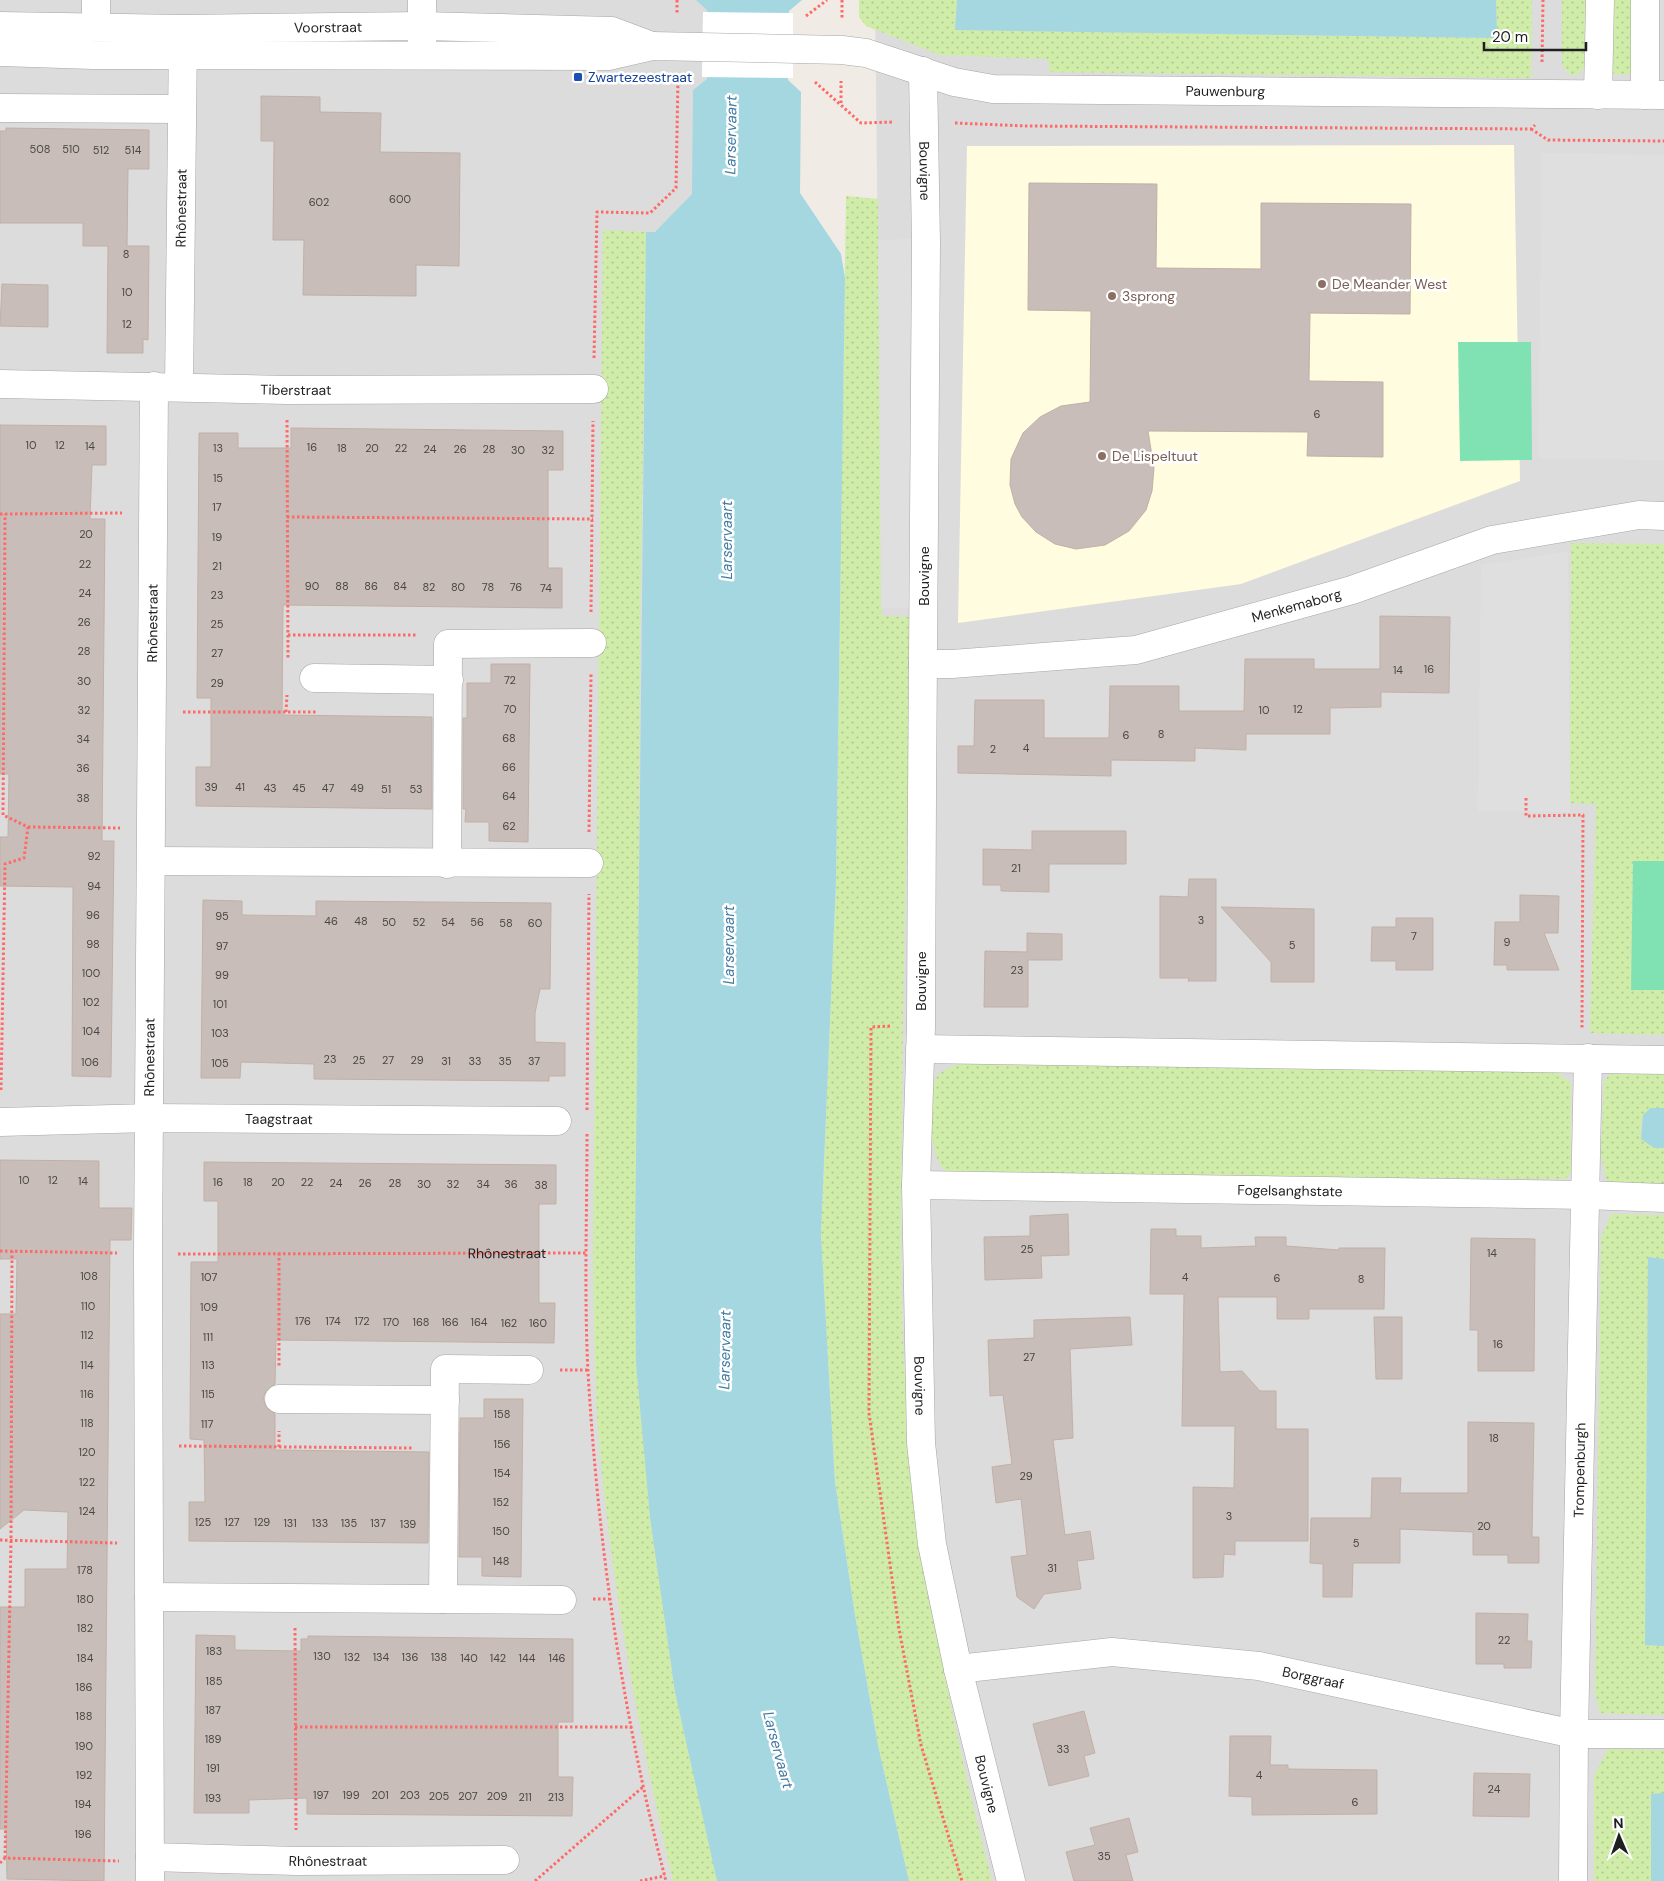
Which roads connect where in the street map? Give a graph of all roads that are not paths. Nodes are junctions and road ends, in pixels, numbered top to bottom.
1 (1600, 0) edge
2 (1645, 0) edge
3 (96, 13) edge
4 (422, 13) edge
5 (0, 26) edge
6 (183, 41) junction
7 (677, 46) junction
8 (0, 52) edge
9 (422, 54) junction
10 (923, 71) junction
11 (1598, 95) junction
12 (1654, 95) edge
13 (0, 108) edge
14 (181, 109) junction
15 (0, 384) edge
16 (166, 386) junction
17 (594, 389) road end
18 (1664, 516) edge
19 (592, 643) road end
20 (923, 664) junction
21 (314, 678) dead end
22 (449, 680) junction
23 (151, 860) junction
24 (447, 864) junction
25 (589, 864) road end
26 (920, 1048) junction
27 (1588, 1058) junction
28 (1664, 1060) edge
29 (150, 1118) junction
30 (557, 1121) dead end
31 (0, 1122) edge
32 (916, 1185) junction
33 (1586, 1195) junction
34 (1664, 1198) edge
35 (529, 1370) dead end
36 (280, 1399) road end
37 (445, 1400) junction
38 (149, 1597) junction
39 (443, 1599) junction
40 (562, 1600) dead end
41 (958, 1669) junction
42 (1574, 1734) junction
43 (1664, 1734) edge
44 (505, 1860) dead end
45 (150, 1866) edge
46 (1011, 1881) edge
47 (1573, 1881) edge

1 - 11 street
2 - 12 street
3 - 5 street, Voorstraat
3 - 6 street, Voorstraat
4 - 6 street, Voorstraat
4 - 7 street, Voorstraat
4 - 9 street
6 - 8 street, Voorstraat
6 - 9 street, Voorstraat
6 - 14 street, Rhônestraat
7 - 9 street, Voorstraat
7 - 10 street, Pauwenburg
10 - 11 street, Pauwenburg
10 - 20 street, Bouvigne
11 - 12 street, Pauwenburg
13 - 14 street
14 - 16 street, Rhônestraat
15 - 16 street, Tiberstraat
16 - 17 street, Tiberstraat
16 - 23 street, Rhônestraat
18 - 20 street, Menkemaborg
19 - 22 street
20 - 26 street, Bouvigne
21 - 22 street
22 - 24 street
23 - 24 street
23 - 29 street, Rhônestraat
24 - 25 street
26 - 27 street
26 - 32 street, Bouvigne
27 - 28 street
27 - 33 street, Trompenburgh
29 - 30 street, Taagstraat
29 - 31 street, Taagstraat
29 - 38 street, Rhônestraat
32 - 33 street, Fogelsanghstate
32 - 41 street, Bouvigne
33 - 34 street, Fogelsanghstate
33 - 42 street, Trompenburgh
35 - 37 street
36 - 37 street
37 - 39 street
38 - 39 street
38 - 45 street, Rhônestraat
39 - 40 street
41 - 42 street, Borggraaf
41 - 46 street, Bouvigne
42 - 43 street, Borggraaf
42 - 47 street, Trompenburgh
44 - 45 street, Rhônestraat

